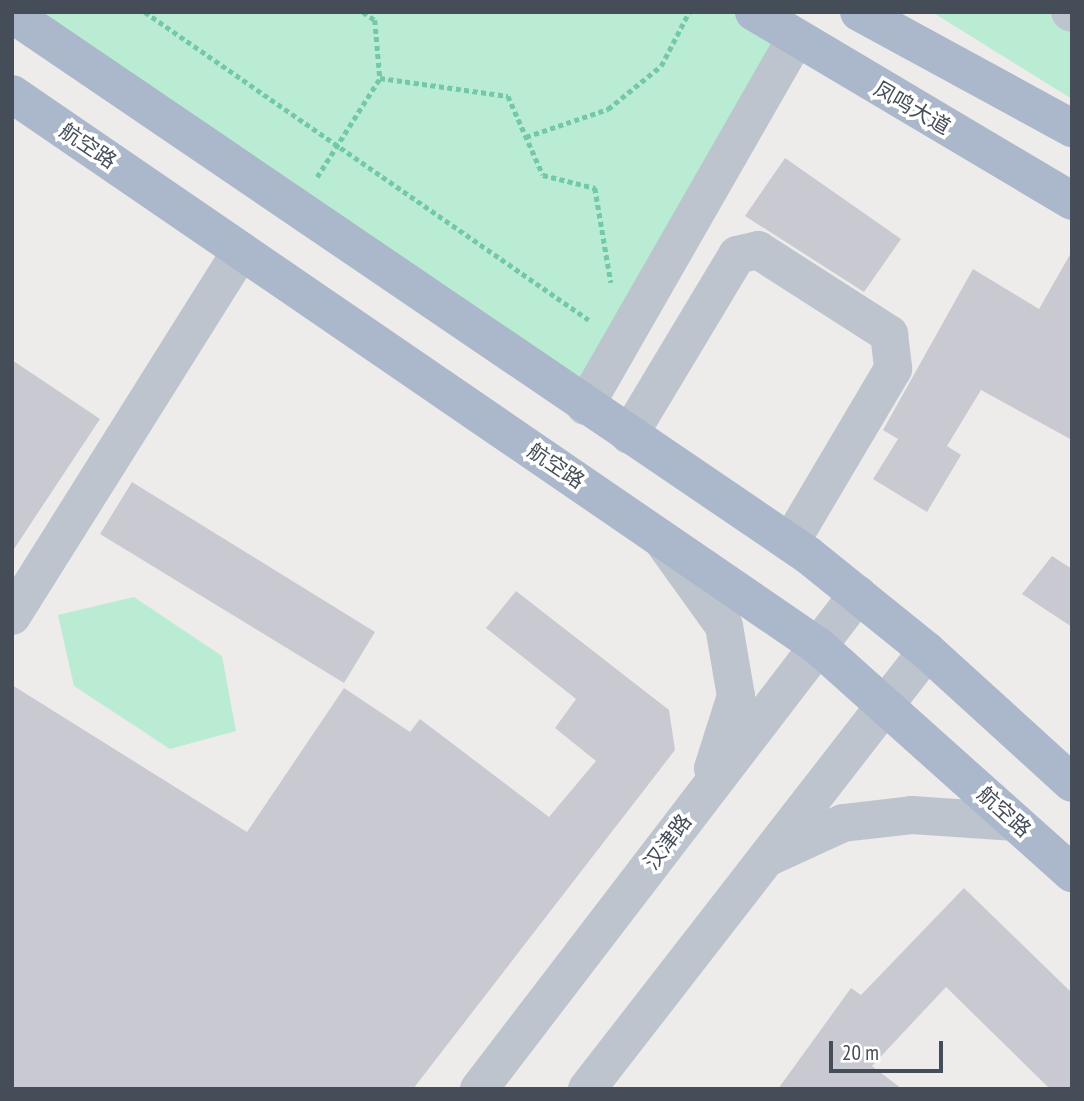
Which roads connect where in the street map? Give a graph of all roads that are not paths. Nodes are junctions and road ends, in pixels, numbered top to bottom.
1 (754, 12) edge
2 (859, 12) edge
3 (12, 14) edge
4 (795, 40) junction
5 (12, 94) edge
6 (1072, 128) edge
7 (1072, 201) edge
8 (241, 251) junction
9 (585, 406) junction
10 (629, 435) junction
11 (662, 539) junction
12 (790, 543) junction
13 (858, 594) junction
14 (12, 616) edge
15 (818, 646) junction
16 (927, 650) junction
17 (884, 703) junction
18 (1072, 783) edge
19 (706, 792) junction
20 (1015, 822) junction
21 (764, 859) junction
22 (1072, 873) edge
23 (479, 1089) edge
24 (587, 1089) edge

1 - 4 main road, 凤鸣大道
2 - 6 main road
3 - 9 main road
4 - 7 main road, 凤鸣大道
4 - 9 street
5 - 8 main road, 航空路
8 - 11 main road, 航空路
8 - 14 street
9 - 10 main road
10 - 12 main road
10 - 12 street
11 - 15 main road, 航空路
11 - 19 street
12 - 13 main road
13 - 15 street, 汉津路
13 - 16 main road
15 - 17 main road, 航空路
15 - 19 street, 汉津路
16 - 17 street
16 - 18 main road
17 - 20 main road, 航空路
17 - 21 street
19 - 23 street, 汉津路
20 - 21 street
20 - 22 main road, 航空路
21 - 24 street

